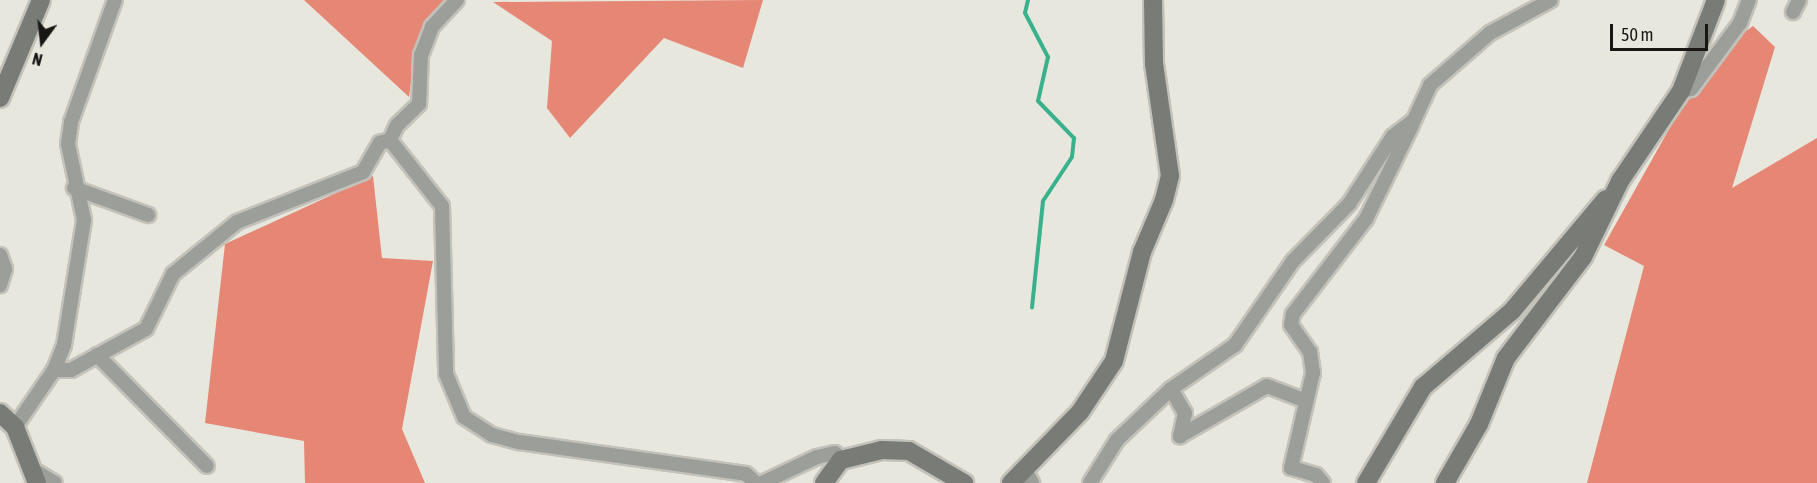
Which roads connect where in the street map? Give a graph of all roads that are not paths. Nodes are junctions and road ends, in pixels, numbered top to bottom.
1 (41, 0) edge
2 (115, 0) edge
3 (457, 0) edge
4 (1153, 0) edge
5 (1551, 0) edge
6 (1716, 0) edge
7 (1749, 0) edge
8 (1681, 91) junction
9 (0, 98) edge
10 (1414, 120) junction
11 (390, 140) junction
12 (74, 188) junction
13 (1616, 189) junction
14 (148, 215) dead end
15 (0, 255) edge
16 (0, 285) edge
17 (97, 355) junction
18 (54, 370) junction
19 (1172, 389) junction
20 (1306, 401) junction
21 (0, 414) edge
22 (15, 427) junction
23 (841, 460) junction
24 (207, 466) dead end
25 (36, 477) edge
26 (1029, 477) edge
27 (825, 482) edge
28 (55, 483) edge
29 (756, 483) edge
30 (762, 483) edge
31 (964, 483) edge
32 (1011, 483) edge
33 (1090, 483) edge
34 (1323, 483) edge
35 (1366, 483) edge
36 (1445, 483) edge

1 - 9 street
2 - 12 street
3 - 11 street
4 - 26 street
5 - 10 street
6 - 8 street
7 - 8 street
8 - 13 street
10 - 19 street
10 - 20 street
11 - 17 street
11 - 29 street
12 - 14 street
12 - 18 street
13 - 35 street
13 - 36 street
15 - 16 street
17 - 18 street
17 - 24 street
18 - 22 street
19 - 20 street
19 - 33 street
20 - 34 street
21 - 22 street
22 - 25 street
23 - 27 street
23 - 30 street
23 - 31 street
25 - 28 street
26 - 32 street

